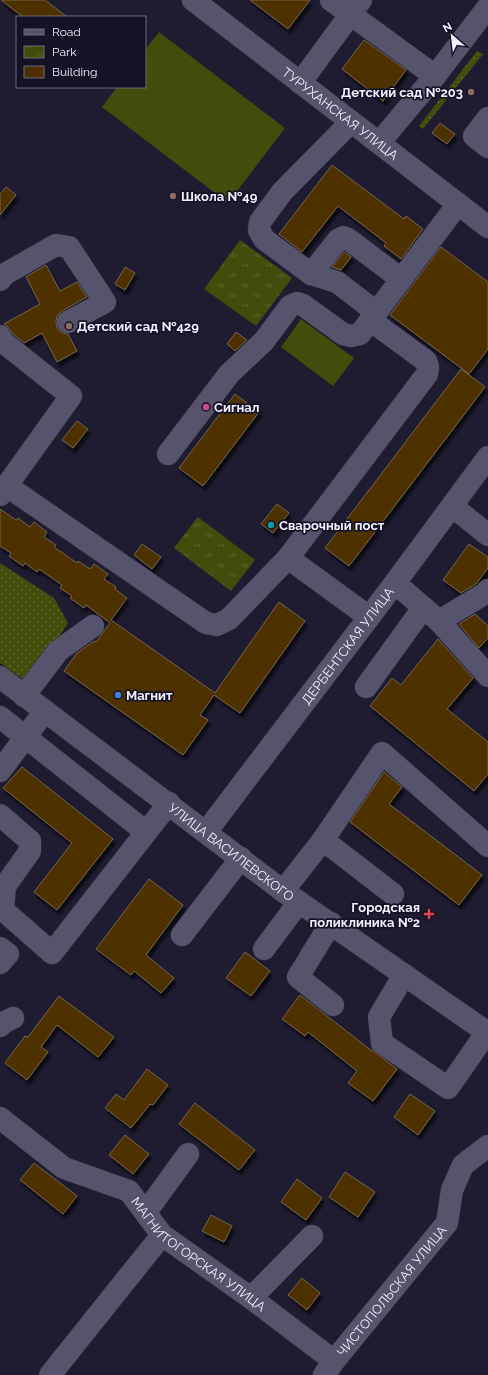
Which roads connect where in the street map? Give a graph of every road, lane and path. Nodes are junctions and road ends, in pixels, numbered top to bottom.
1 (193, 0) edge
2 (331, 0) edge
3 (355, 7) edge
4 (488, 7) edge
5 (435, 76) junction
6 (300, 83) junction
7 (488, 118) edge
8 (351, 122) junction
9 (379, 143) junction
10 (488, 146) edge
11 (458, 204) junction
12 (488, 227) edge
13 (311, 274) junction
14 (401, 279) junction
15 (0, 280) edge
16 (373, 316) junction
17 (68, 322) dead end
18 (0, 336) edge
19 (168, 454) dead end
20 (488, 457) edge
21 (5, 482) edge
22 (452, 506) junction
23 (488, 535) edge
24 (288, 558) junction
25 (395, 583) junction
26 (488, 590) edge
27 (431, 614) junction
28 (369, 617) junction
29 (92, 626) dead end
30 (488, 676) edge
31 (0, 677) edge
32 (366, 686) dead end
33 (24, 696) junction
34 (45, 711) junction
35 (0, 717) edge
36 (26, 737) junction
37 (0, 771) edge
38 (169, 803) junction
39 (0, 815) edge
40 (146, 832) junction
41 (206, 832) junction
42 (323, 840) junction
43 (488, 846) edge
44 (241, 858) junction
45 (393, 894) dead end
46 (291, 896) junction
47 (330, 924) junction
48 (182, 935) dead end
49 (0, 948) edge
50 (264, 949) dead end
51 (0, 964) edge
52 (404, 975) junction
53 (333, 1005) dead end
54 (487, 1033) edge
55 (0, 1118) edge
56 (488, 1146) edge
57 (188, 1154) dead end
58 (146, 1212) junction
59 (162, 1235) junction
60 (312, 1236) dead end
61 (251, 1298) junction
62 (329, 1368) edge
63 (50, 1375) edge

1 - 6 street, ТУРУХАНСКАЯ УЛИЦА
2 - 3 street
3 - 5 street
3 - 6 street
4 - 5 street
5 - 9 street
6 - 8 street, ТУРУХАНСКАЯ УЛИЦА
7 - 10 street
8 - 9 street, ТУРУХАНСКАЯ УЛИЦА
8 - 13 street
9 - 11 street, ТУРУХАНСКАЯ УЛИЦА
11 - 12 street, ТУРУХАНСКАЯ УЛИЦА
11 - 14 street
13 - 14 street
13 - 16 street
14 - 16 street
15 - 17 street
16 - 19 street
16 - 24 street
18 - 21 street
20 - 22 street, ДЕРБЕНТСКАЯ УЛИЦА
21 - 24 street
22 - 23 street
22 - 25 street, ДЕРБЕНТСКАЯ УЛИЦА
24 - 28 street
25 - 27 street
25 - 28 street, ДЕРБЕНТСКАЯ УЛИЦА
26 - 27 street
27 - 30 street
27 - 32 street
28 - 41 street, ДЕРБЕНТСКАЯ УЛИЦА
29 - 33 street
31 - 33 street, УЛИЦА ВАСИЛЕВСКОГО
33 - 34 street, УЛИЦА ВАСИЛЕВСКОГО
34 - 36 street
34 - 38 street, УЛИЦА ВАСИЛЕВСКОГО
35 - 36 street
36 - 37 street
36 - 40 street
38 - 40 street
38 - 41 street, УЛИЦА ВАСИЛЕВСКОГО
39 - 40 street
41 - 44 street, УЛИЦА ВАСИЛЕВСКОГО
42 - 43 street
42 - 45 street
42 - 46 street
44 - 46 street, УЛИЦА ВАСИЛЕВСКОГО
44 - 48 street
46 - 47 street, УЛИЦА ВАСИЛЕВСКОГО
46 - 50 street
47 - 52 street, УЛИЦА ВАСИЛЕВСКОГО
47 - 53 street
49 - 51 street
52 - 54 street, УЛИЦА ВАСИЛЕВСКОГО
52 - 54 street
55 - 58 street, МАГНИТОГОРСКАЯ УЛИЦА
56 - 62 street, ЧИСТОПОЛЬСКАЯ УЛИЦА
57 - 58 street
58 - 59 street, МАГНИТОГОРСКАЯ УЛИЦА
59 - 61 street, МАГНИТОГОРСКАЯ УЛИЦА
59 - 63 street
60 - 61 street
61 - 62 street, МАГНИТОГОРСКАЯ УЛИЦА

